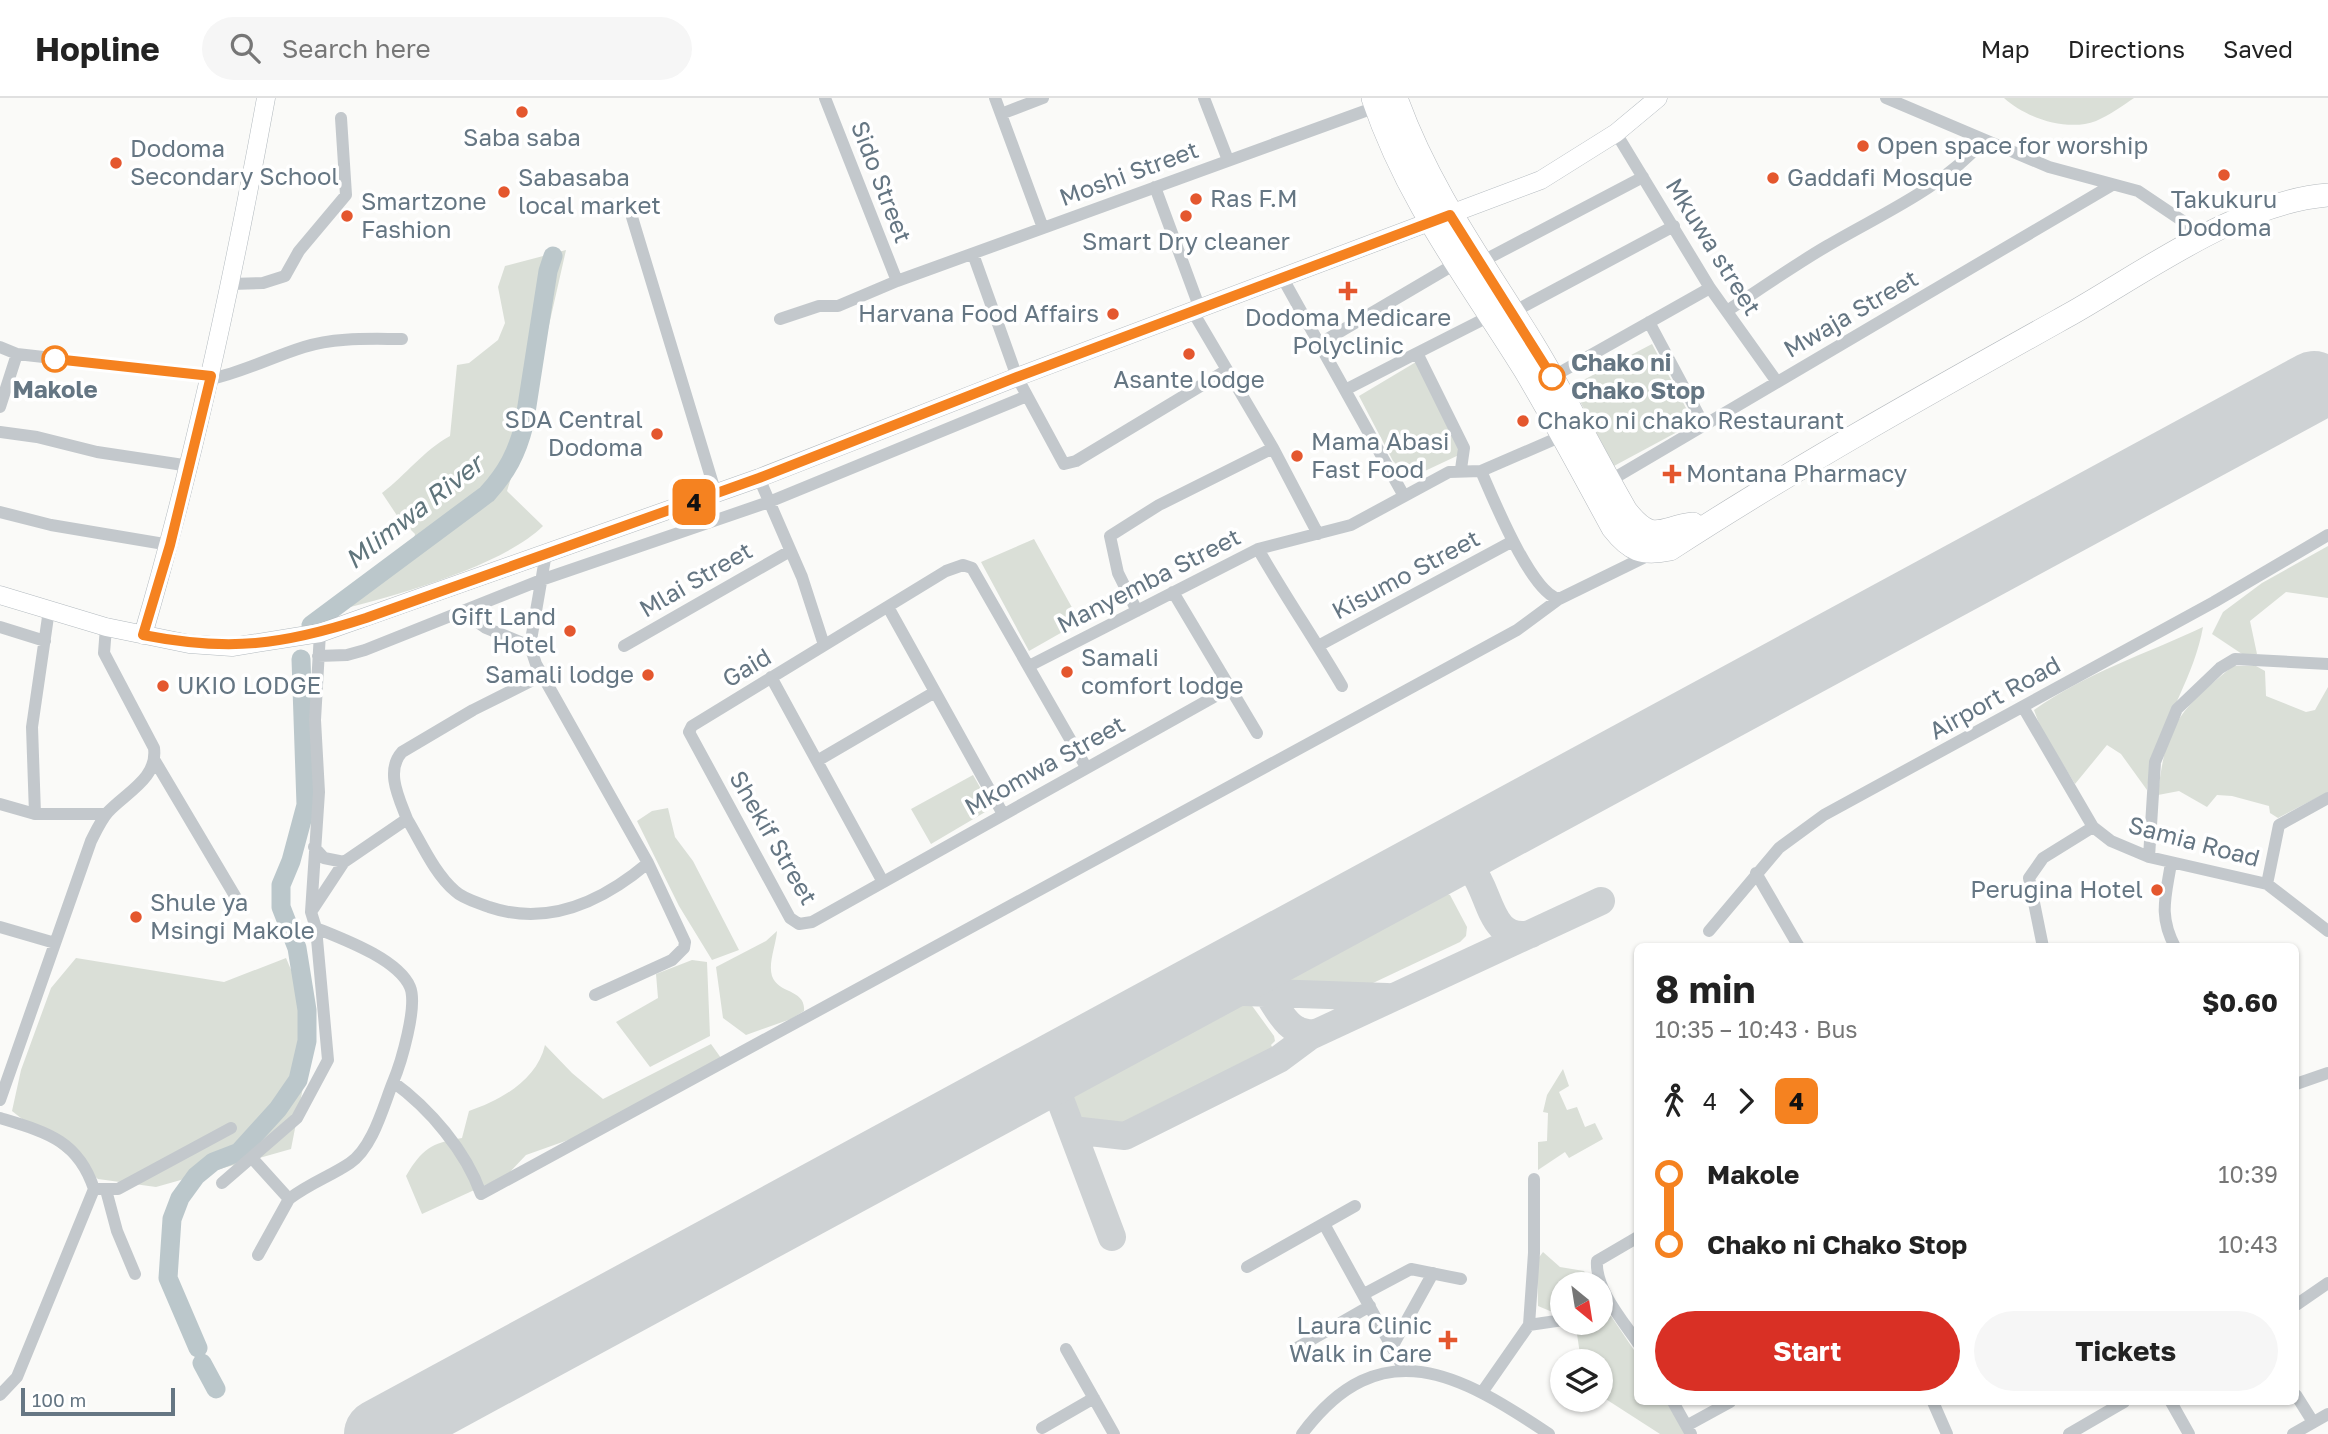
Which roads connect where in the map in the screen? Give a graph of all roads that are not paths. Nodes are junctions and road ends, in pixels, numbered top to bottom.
1 (266, 98) edge
2 (825, 98) edge
3 (995, 98) edge
4 (1043, 98) edge
5 (1205, 98) edge
6 (1658, 98) edge
7 (1886, 98) edge
8 (1381, 101) edge
9 (1001, 114) junction
10 (341, 118) dead end
11 (1616, 132) junction
12 (1983, 141) junction
13 (1228, 160) junction
14 (1643, 177) junction
15 (2112, 185) junction
16 (1155, 187) junction
17 (2324, 196) edge
18 (1450, 215) junction
19 (632, 217) dead end
20 (1428, 222) junction
21 (1674, 226) junction
22 (1043, 228) junction
23 (2206, 236) junction
24 (972, 254) junction
25 (1481, 262) junction
26 (1455, 264) junction
27 (1282, 276) junction
28 (897, 281) junction
29 (232, 284) junction
30 (1710, 288) junction
31 (1197, 310) junction
32 (1727, 311) junction
33 (1513, 312) junction
34 (1490, 316) junction
35 (780, 319) dead end
36 (1649, 322) junction
37 (402, 339) dead end
38 (1319, 344) junction
39 (0, 346) edge
40 (1417, 353) junction
41 (17, 354) junction
42 (1227, 370) junction
43 (211, 377) junction
44 (1017, 377) junction
45 (1552, 377) junction
46 (1777, 382) junction
47 (1345, 390) junction
48 (1027, 396) junction
49 (0, 407) edge
50 (1704, 425) junction
51 (0, 432) edge
52 (1562, 436) junction
53 (1273, 448) junction
54 (190, 466) junction
55 (1461, 469) junction
56 (1481, 471) junction
57 (759, 478) junction
58 (1611, 480) junction
59 (716, 494) junction
60 (1404, 496) junction
61 (769, 502) junction
62 (0, 512) edge
63 (1710, 523) junction
64 (1318, 534) junction
65 (2328, 535) edge
66 (1513, 541) junction
67 (170, 545) junction
68 (1258, 549) junction
69 (790, 551) junction
70 (1654, 552) junction
71 (547, 553) junction
72 (541, 580) junction
73 (1173, 592) junction
74 (0, 596) edge
75 (1559, 599) junction
76 (888, 607) junction
77 (49, 610) junction
78 (462, 611) junction
79 (1137, 611) junction
80 (0, 627) edge
81 (106, 627) junction
82 (320, 633) junction
83 (143, 635) junction
84 (45, 641) junction
85 (824, 645) junction
86 (530, 646) junction
87 (624, 646) dead end
88 (1318, 646) junction
89 (318, 656) junction
90 (2328, 664) edge
91 (1028, 666) junction
92 (541, 676) junction
93 (771, 677) junction
94 (1342, 686) dead end
95 (1228, 689) junction
96 (935, 692) junction
97 (2023, 707) junction
98 (692, 726) joint
99 (1257, 733) dead end
100 (155, 761) junction
101 (817, 761) junction
102 (1086, 767) junction
103 (2328, 798) edge
104 (0, 804) edge
105 (35, 814) junction
106 (106, 814) junction
107 (1003, 814) junction
108 (407, 819) junction
109 (2093, 827) junction
110 (314, 847) junction
111 (2150, 857) junction
112 (344, 862) junction
113 (648, 863) junction
114 (2171, 863) junction
115 (1756, 873) junction
116 (883, 882) junction
117 (2267, 884) junction
118 (238, 901) dead end
119 (311, 912) junction
120 (0, 928) edge
121 (316, 928) junction
122 (1709, 931) dead end
123 (2328, 931) edge
124 (55, 943) junction
125 (1797, 943) edge
126 (2042, 943) edge
127 (2173, 943) edge
128 (595, 995) dead end
129 (2328, 1073) edge
130 (393, 1082) junction
131 (2299, 1083) edge
132 (0, 1100) edge
133 (0, 1118) edge
134 (231, 1128) dead end
135 (252, 1158) junction
136 (1534, 1179) dead end
137 (222, 1183) dead end
138 (100, 1190) junction
139 (289, 1199) junction
140 (1356, 1206) dead end
141 (1324, 1224) junction
142 (1634, 1239) edge
143 (258, 1255) dead end
144 (1247, 1267) dead end
145 (1433, 1273) junction
146 (135, 1274) dead end
147 (1461, 1279) dead end
148 (2328, 1283) edge
149 (1367, 1300) junction
150 (2299, 1303) edge
151 (1615, 1309) joint
152 (1550, 1322) edge
153 (1529, 1325) junction
154 (1634, 1337) edge
155 (1392, 1347) junction
156 (1066, 1349) dead end
157 (1295, 1349) dead end
158 (1404, 1369) junction
159 (1483, 1391) junction
160 (0, 1395) edge
161 (1094, 1398) junction
162 (2299, 1400) edge
163 (1675, 1405) edge
164 (1725, 1405) edge
165 (1934, 1405) edge
166 (2119, 1405) edge
167 (2173, 1405) edge
168 (2328, 1414) edge
169 (2313, 1422) junction
170 (1042, 1428) dead end
171 (1689, 1429) edge
172 (1114, 1434) edge
173 (1302, 1434) edge
174 (1549, 1434) edge
175 (1947, 1434) edge
176 (2069, 1434) edge
177 (2189, 1434) edge
178 (2293, 1434) edge

1 - 29 main road
2 - 28 street, Sido Street
3 - 9 street
4 - 9 street
5 - 13 street
6 - 11 main road
7 - 12 street
8 - 13 street, Moshi Street
8 - 18 highway
8 - 20 highway
9 - 22 street
10 - 29 street
11 - 14 street, Mkuwa street
11 - 18 main road
12 - 15 street
12 - 32 street
13 - 16 street, Moshi Street
14 - 21 street, Mkuwa street
14 - 25 street
15 - 23 street
15 - 46 street, Mwaja Street
16 - 22 street, Moshi Street
16 - 31 street
17 - 23 highway
18 - 20 main road
18 - 25 highway
19 - 59 street
20 - 26 highway
20 - 27 main road
21 - 30 street, Mkuwa street
21 - 33 street
22 - 24 street, Moshi Street
23 - 63 highway
24 - 28 street, Moshi Street
24 - 44 street
25 - 33 highway
26 - 34 highway
26 - 38 street
27 - 31 main road
27 - 38 street
28 - 35 street, Moshi Street
29 - 43 main road
30 - 32 street, Mkuwa street
30 - 36 street
31 - 42 street
31 - 44 main road
32 - 46 street, Mkuwa street
33 - 45 highway
34 - 40 street
34 - 52 highway
36 - 45 street
36 - 50 street
37 - 43 street
38 - 47 street
39 - 41 street
40 - 47 street
40 - 55 street
41 - 43 street
41 - 49 street
42 - 48 street
42 - 53 street
43 - 54 main road
44 - 48 street
44 - 57 main road
45 - 58 highway
46 - 50 street, Mwaja Street
47 - 60 street
48 - 61 street
50 - 58 street, Mwaja Street
51 - 54 street
52 - 56 street, Manyemba Street
52 - 70 highway
53 - 64 street
53 - 79 street
54 - 67 main road
55 - 56 street, Manyemba Street
55 - 60 street, Manyemba Street
56 - 66 street
57 - 59 main road
57 - 61 street
58 - 63 highway
59 - 71 main road
60 - 64 street, Manyemba Street
61 - 69 street
61 - 72 street
62 - 67 street
63 - 70 highway
64 - 68 street, Manyemba Street
65 - 97 street, Airport Road
66 - 75 street
66 - 88 street, Kisumo Street
67 - 83 main road
68 - 73 street, Manyemba Street
68 - 88 street
69 - 85 street
69 - 87 street, Mlai Street
70 - 75 street
71 - 72 street
71 - 82 main road
72 - 78 street
72 - 86 street
73 - 79 street, Manyemba Street
73 - 95 street
74 - 77 main road
75 - 130 street
76 - 85 street, Gaid
76 - 91 street, Gaid
76 - 96 street
77 - 81 main road
77 - 84 street
78 - 86 street
78 - 89 street
79 - 91 street, Manyemba Street
80 - 84 street
81 - 83 main road
81 - 100 street
82 - 83 main road
82 - 89 street
84 - 105 street
85 - 93 street, Gaid
86 - 92 street
88 - 94 street
89 - 110 street
90 - 111 street
91 - 102 street
92 - 108 street
92 - 113 street
93 - 98 street, Gaid
93 - 101 street
95 - 99 street
95 - 102 street, Mkomwa Street
96 - 101 street
96 - 107 street
97 - 109 street, Samia Road
97 - 115 street, Airport Road
98 - 116 street, Shekif Street
100 - 106 street
100 - 118 street
101 - 116 street
102 - 107 street, Mkomwa Street
103 - 117 street
104 - 105 street
105 - 106 street
106 - 124 street
107 - 116 street, Mkomwa Street
108 - 112 street
108 - 113 street
109 - 111 street, Samia Road
109 - 126 street
110 - 112 street
110 - 119 street
111 - 114 street, Samia Road
112 - 119 street
113 - 128 street
114 - 117 street, Samia Road
114 - 127 street
115 - 122 street, Airport Road
115 - 125 street
117 - 123 street, Samia Road
119 - 121 street
120 - 124 street
121 - 130 street
121 - 135 street
124 - 132 street
129 - 131 street
130 - 139 street
133 - 138 street
134 - 138 street
135 - 137 street
135 - 139 street
136 - 153 street
138 - 146 street
138 - 160 street
139 - 143 street
140 - 141 street
141 - 144 street
141 - 149 street
142 - 151 street
145 - 147 street
145 - 149 street
145 - 155 street
148 - 150 street
149 - 155 street
149 - 157 street
151 - 154 street
152 - 153 street
153 - 159 street
155 - 158 street
156 - 161 street
158 - 159 street
158 - 173 street
159 - 174 street
161 - 170 street
161 - 172 street
162 - 169 street
163 - 171 street
164 - 171 street
165 - 175 street
166 - 176 street
167 - 177 street
168 - 169 street
169 - 178 street

